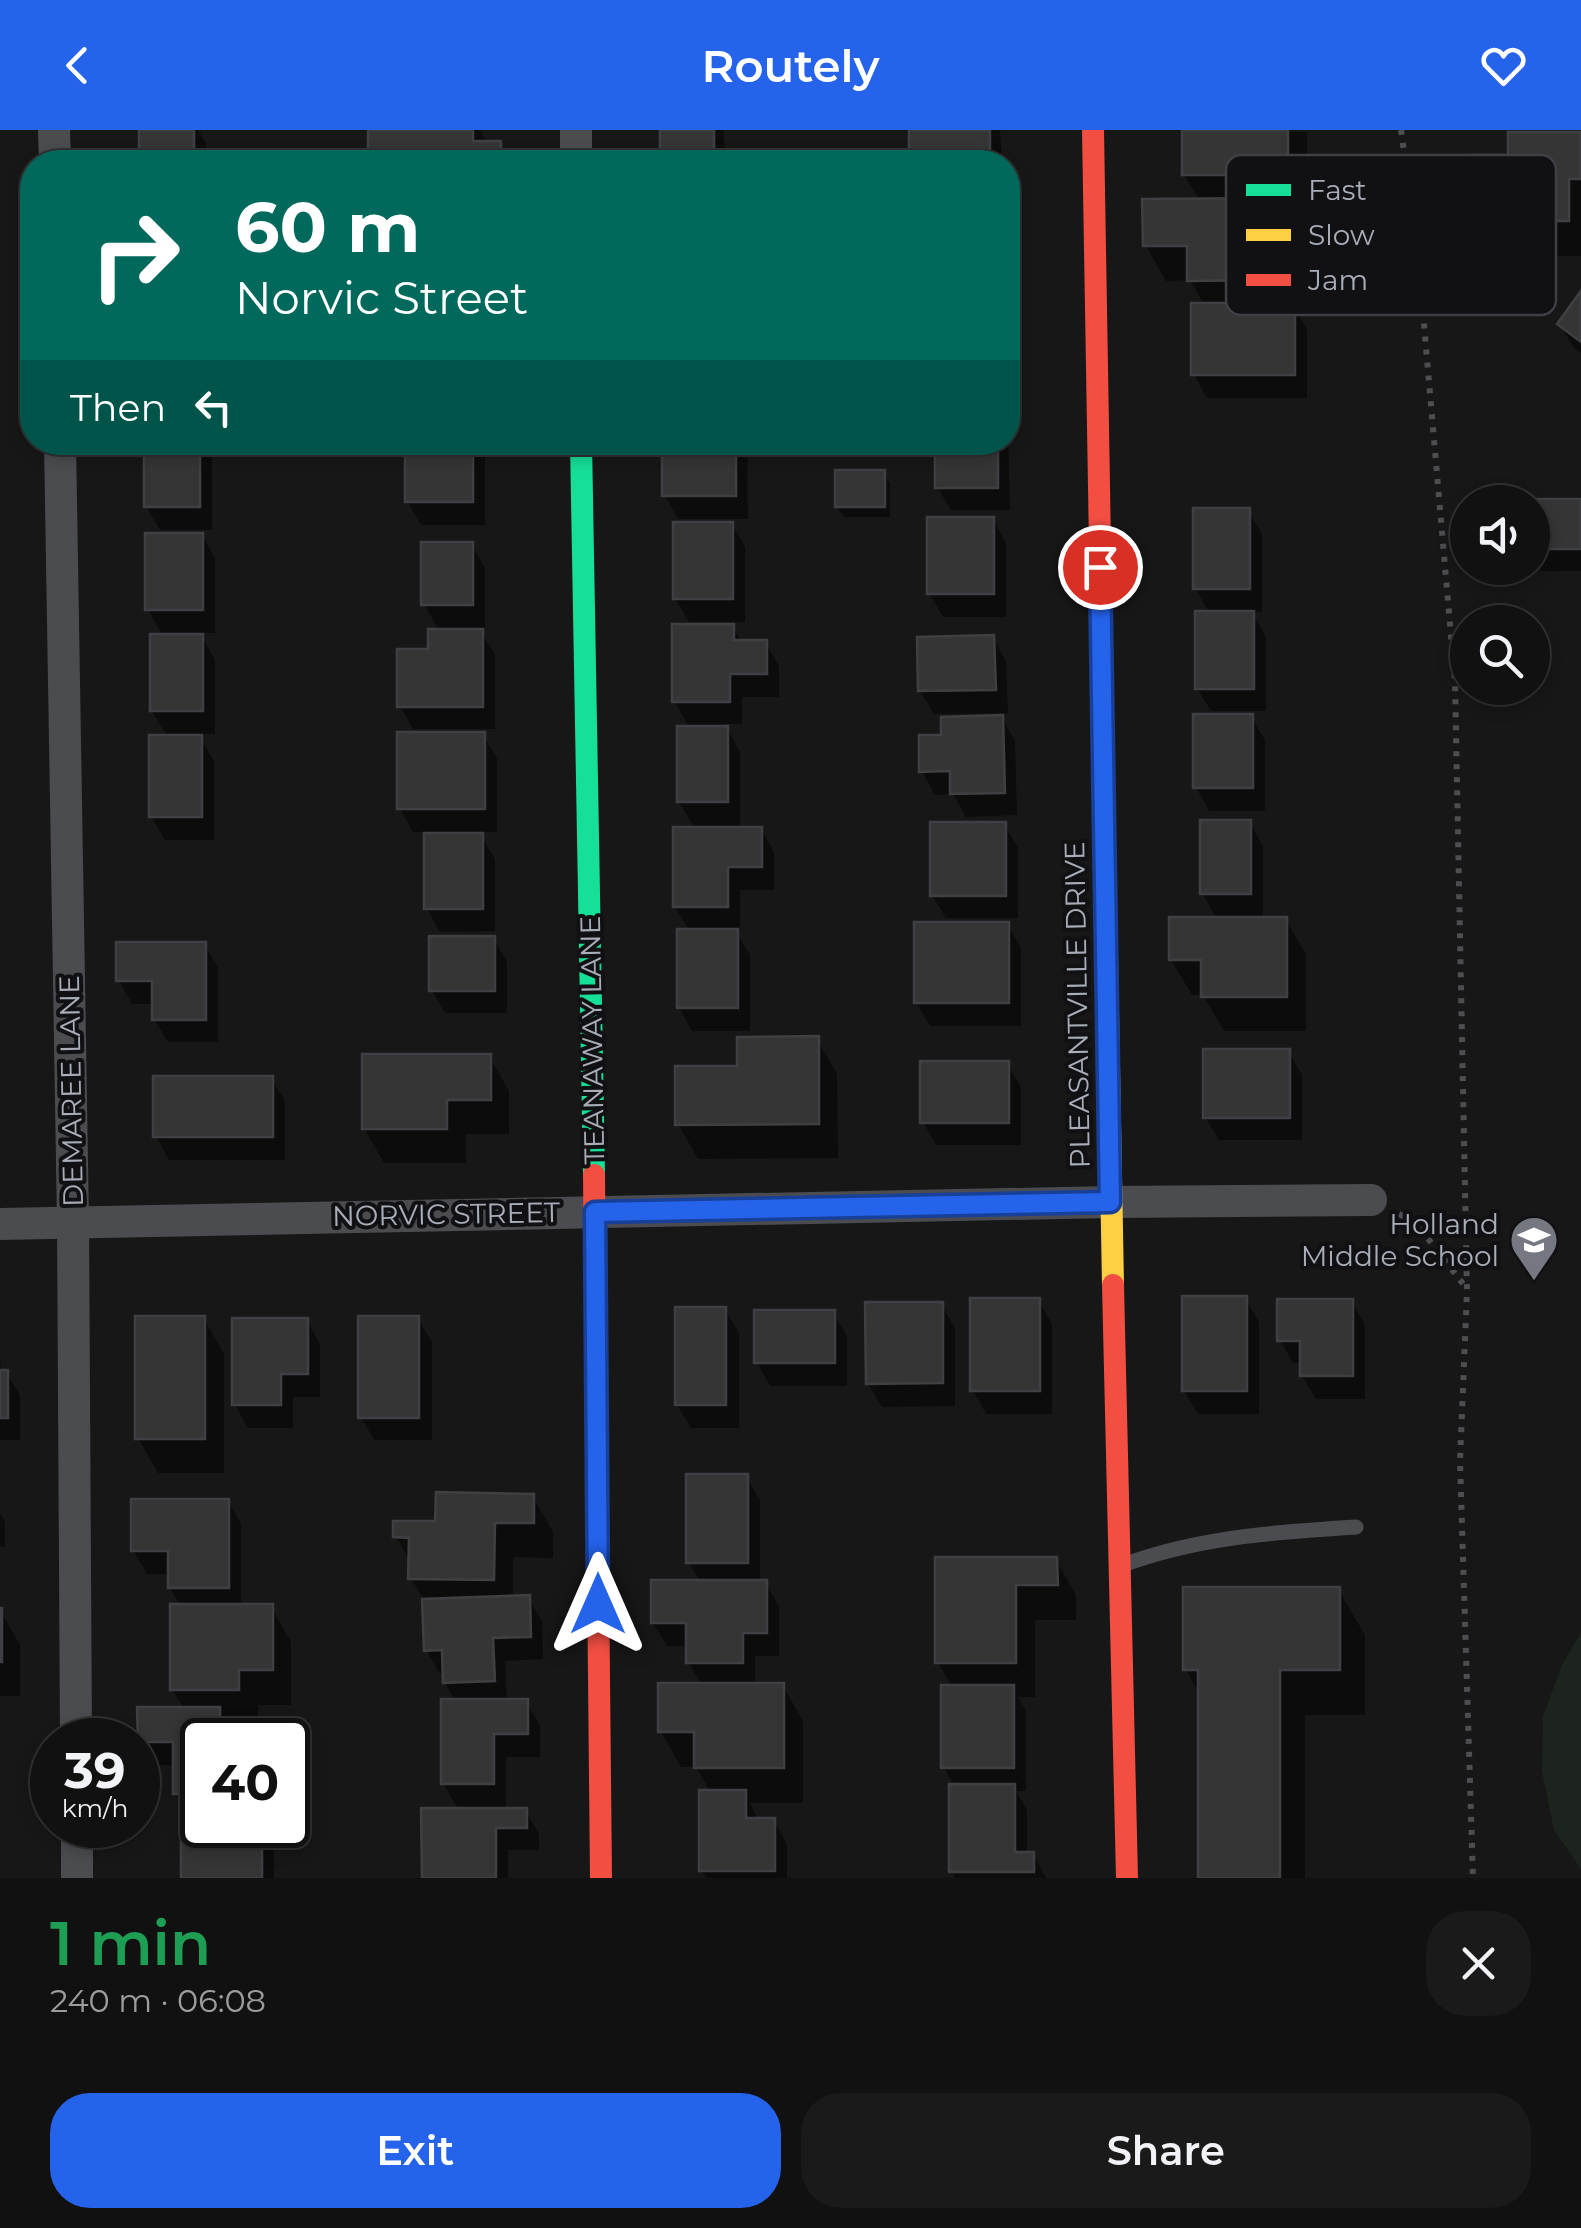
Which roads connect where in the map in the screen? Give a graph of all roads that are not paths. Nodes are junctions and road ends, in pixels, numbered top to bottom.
1 (1092, 130) edge
2 (60, 455) edge
3 (582, 455) edge
4 (1371, 1200) road end
5 (1110, 1202) junction
6 (595, 1212) junction
7 (73, 1221) junction
8 (0, 1224) edge
9 (1356, 1527) dead end
10 (1120, 1567) junction
11 (76, 1718) edge
12 (76, 1848) edge
13 (77, 1878) edge
14 (601, 1878) edge
15 (1127, 1878) edge

1 - 5 street, PLEASANTVILLE DRIVE
2 - 7 street, DEMAREE LANE
3 - 6 street, TEANAWAY LANE
4 - 5 street, NORVIC STREET
5 - 6 street, NORVIC STREET
5 - 10 street, PLEASANTVILLE DRIVE
6 - 7 street, NORVIC STREET
6 - 14 street, TEANAWAY LANE
7 - 8 street, NORVIC STREET
7 - 11 street, DEMAREE LANE
9 - 10 lane
10 - 15 street, PLEASANTVILLE DRIVE
12 - 13 street

